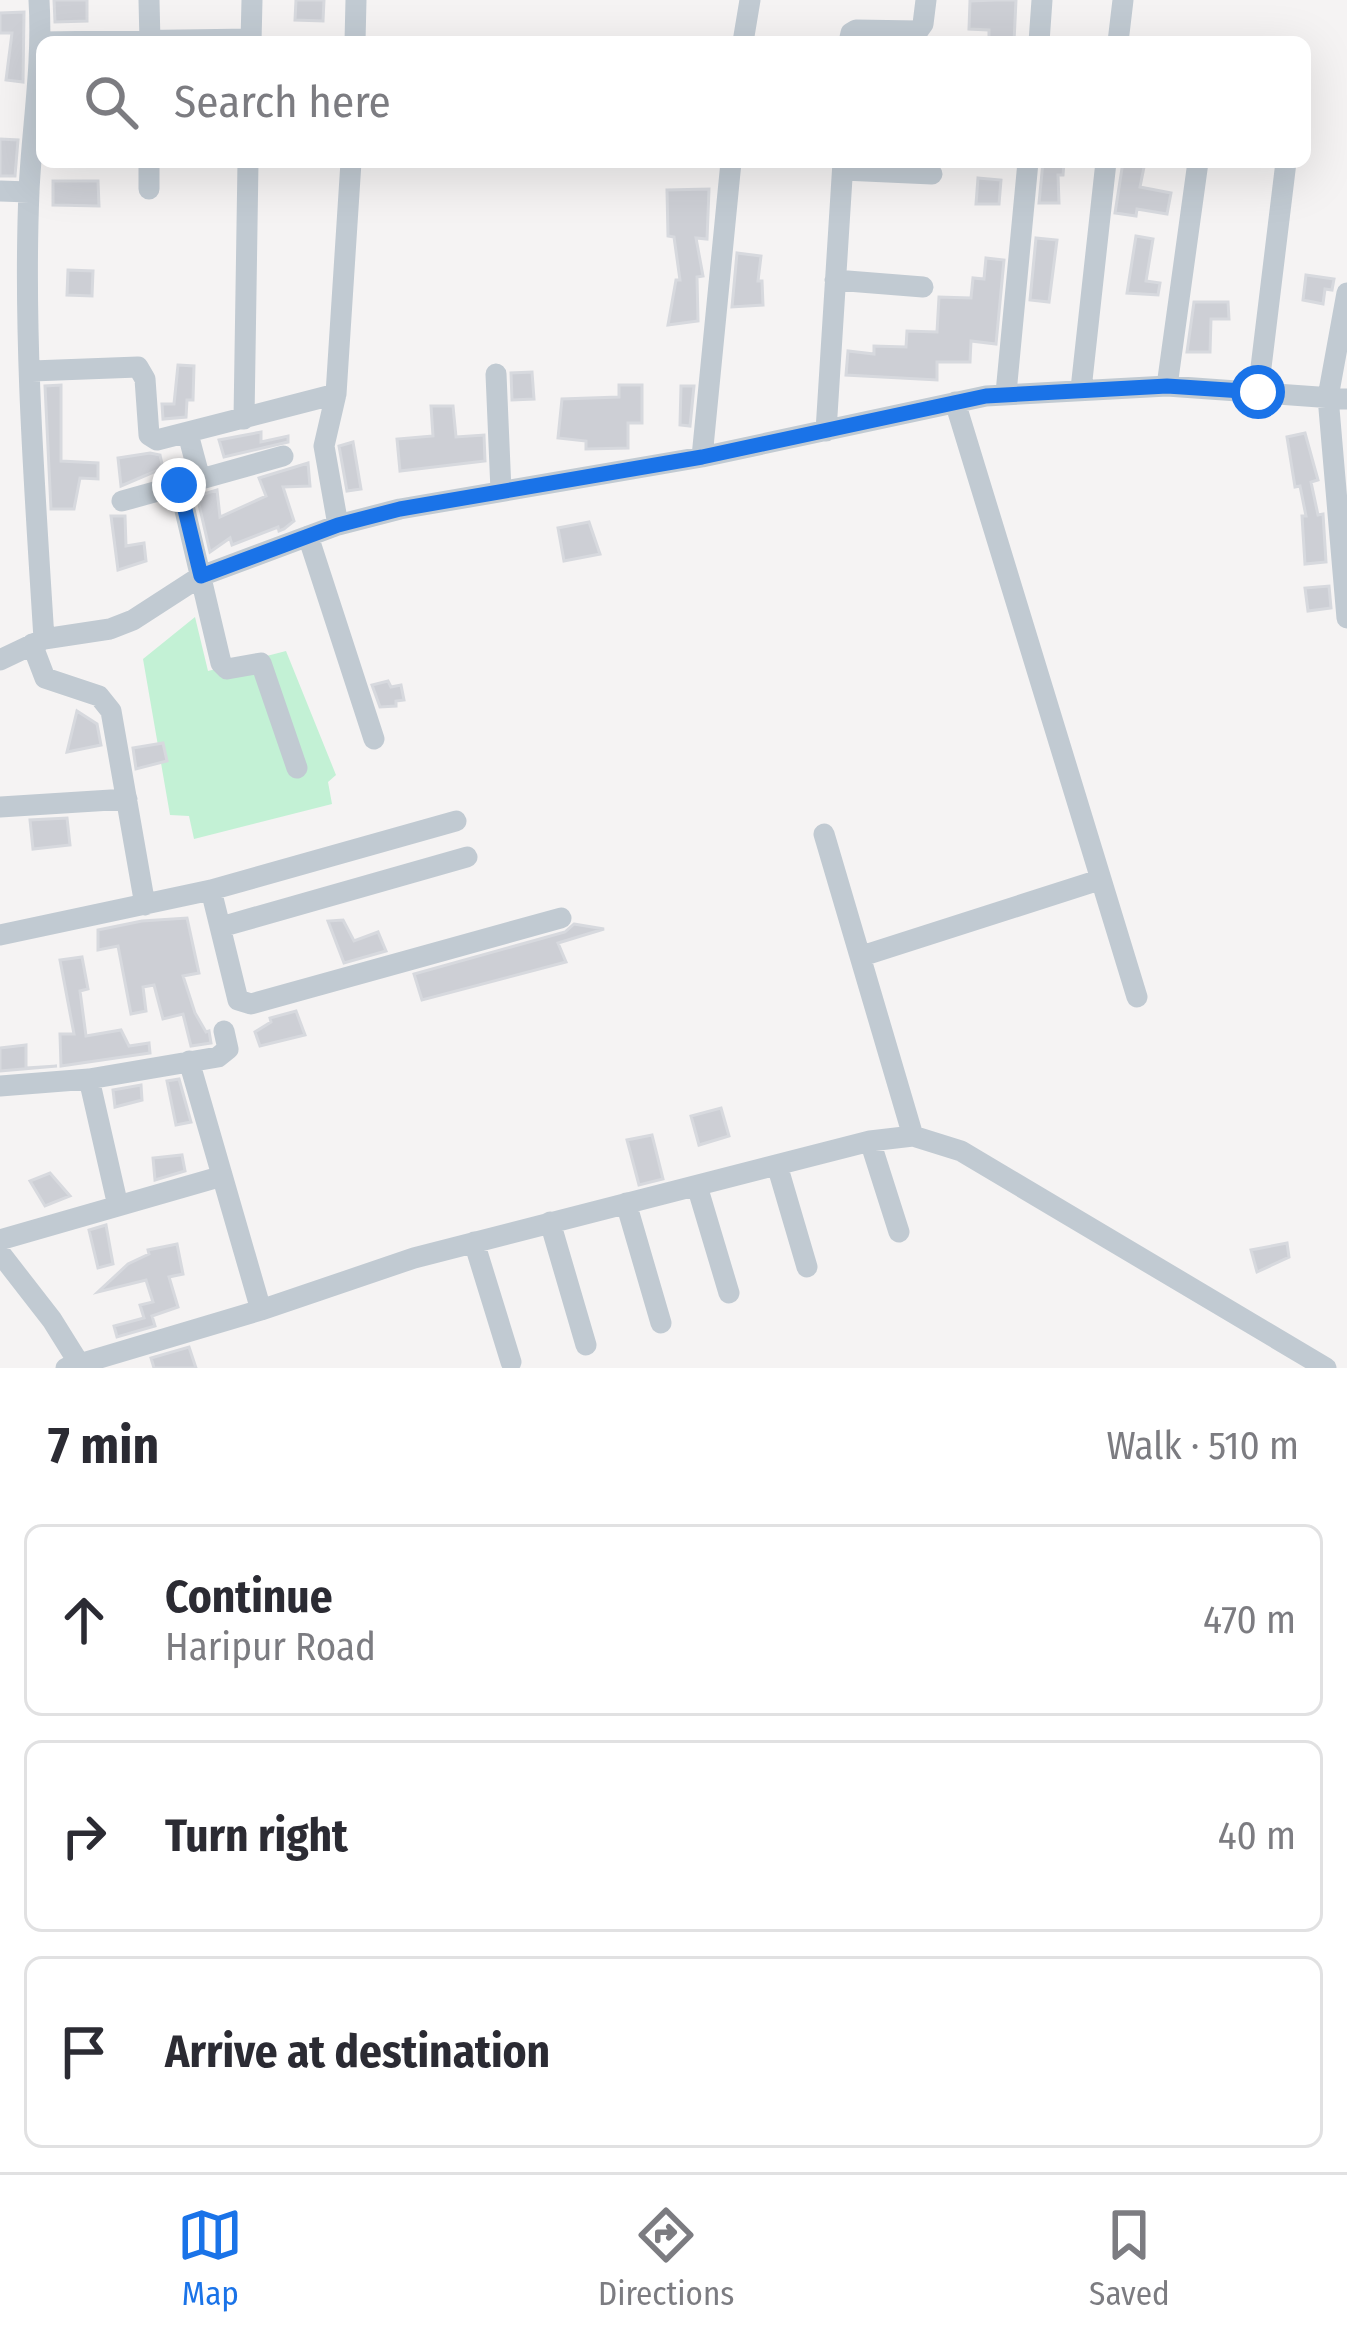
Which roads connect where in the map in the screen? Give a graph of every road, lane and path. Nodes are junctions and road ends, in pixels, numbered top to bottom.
1 (39, 0) edge
2 (149, 0) edge
3 (252, 0) edge
4 (356, 0) edge
5 (750, 0) edge
6 (926, 0) edge
7 (1042, 0) edge
8 (1115, 1) edge
9 (42, 36) edge
10 (150, 36) edge
11 (251, 36) edge
12 (355, 36) edge
13 (744, 36) edge
14 (850, 36) edge
15 (1039, 36) edge
16 (1118, 36) edge
17 (36, 111) edge
18 (149, 168) edge
19 (248, 168) edge
20 (351, 168) edge
21 (729, 168) edge
22 (843, 168) edge
23 (865, 168) edge
24 (1027, 168) edge
25 (1105, 168) edge
26 (1197, 168) edge
27 (1285, 168) edge
28 (932, 174) dead end
29 (148, 189) dead end
30 (0, 191) edge
31 (29, 192) junction
32 (835, 280) junction
33 (922, 287) dead end
34 (1347, 292) edge
35 (32, 371) junction
36 (496, 374) dead end
37 (1167, 386) junction
38 (1082, 389) junction
39 (1258, 392) junction
40 (1006, 393) junction
41 (336, 394) junction
42 (1337, 398) edge
43 (956, 402) junction
44 (244, 418) junction
45 (826, 431) junction
46 (188, 434) junction
47 (283, 456) dead end
48 (702, 457) junction
49 (189, 482) junction
50 (501, 491) junction
51 (122, 501) dead end
52 (338, 525) junction
53 (308, 536) junction
54 (201, 576) junction
55 (1347, 618) edge
56 (38, 642) junction
57 (0, 660) edge
58 (374, 739) dead end
59 (297, 768) dead end
60 (127, 799) junction
61 (0, 807) edge
62 (456, 821) dead end
63 (824, 835) dead end
64 (467, 857) dead end
65 (1100, 880) junction
66 (211, 890) junction
67 (145, 905) junction
68 (561, 918) dead end
69 (220, 927) junction
70 (0, 935) edge
71 (862, 956) junction
72 (1137, 997) dead end
73 (224, 1031) dead end
74 (189, 1061) junction
75 (88, 1079) junction
76 (0, 1086) edge
77 (913, 1136) junction
78 (870, 1141) junction
79 (777, 1165) junction
80 (219, 1177) junction
81 (697, 1186) junction
82 (626, 1203) junction
83 (118, 1206) junction
84 (550, 1222) junction
85 (899, 1232) dead end
86 (0, 1240) edge
87 (474, 1242) junction
88 (0, 1253) edge
89 (807, 1267) dead end
90 (729, 1293) dead end
91 (261, 1310) junction
92 (662, 1323) dead end
93 (586, 1345) dead end
94 (512, 1362) dead end
95 (76, 1366) edge
96 (1326, 1368) edge

1 - 9 street
2 - 10 street
3 - 11 street
4 - 12 street
5 - 13 street
6 - 14 street
7 - 15 street
8 - 16 street
17 - 31 street
18 - 29 street
19 - 44 street
20 - 41 street
21 - 48 street
22 - 32 street
23 - 28 street
24 - 40 street
25 - 38 street
26 - 37 street
27 - 39 street
30 - 31 street
31 - 35 street
32 - 33 street
32 - 45 street
34 - 42 street
35 - 46 street
35 - 56 street
36 - 50 street
37 - 38 street
37 - 39 street
38 - 40 street
39 - 42 street
40 - 43 street
41 - 44 street
41 - 52 street
42 - 55 street
43 - 45 street
43 - 65 street
44 - 46 street
45 - 48 street
46 - 49 street
47 - 49 street
48 - 50 street
49 - 51 street
49 - 54 street
50 - 52 street
52 - 53 street
53 - 54 street
53 - 58 street
54 - 56 street
54 - 59 street
56 - 57 street
56 - 60 street
60 - 61 street
60 - 67 street
62 - 66 street
63 - 71 street
64 - 69 street
65 - 71 street
65 - 72 street
66 - 67 street
66 - 69 street
67 - 70 street
68 - 69 street
71 - 77 street
73 - 74 street
74 - 75 street
74 - 80 street
75 - 76 street
75 - 83 street
77 - 78 street
77 - 96 street
78 - 79 street
78 - 85 street
79 - 81 street
79 - 89 street
80 - 83 street
80 - 91 street
81 - 82 street
81 - 90 street
82 - 84 street
82 - 92 street
83 - 86 street
84 - 87 street
84 - 93 street
87 - 91 street
87 - 94 street
88 - 95 street
91 - 95 street

